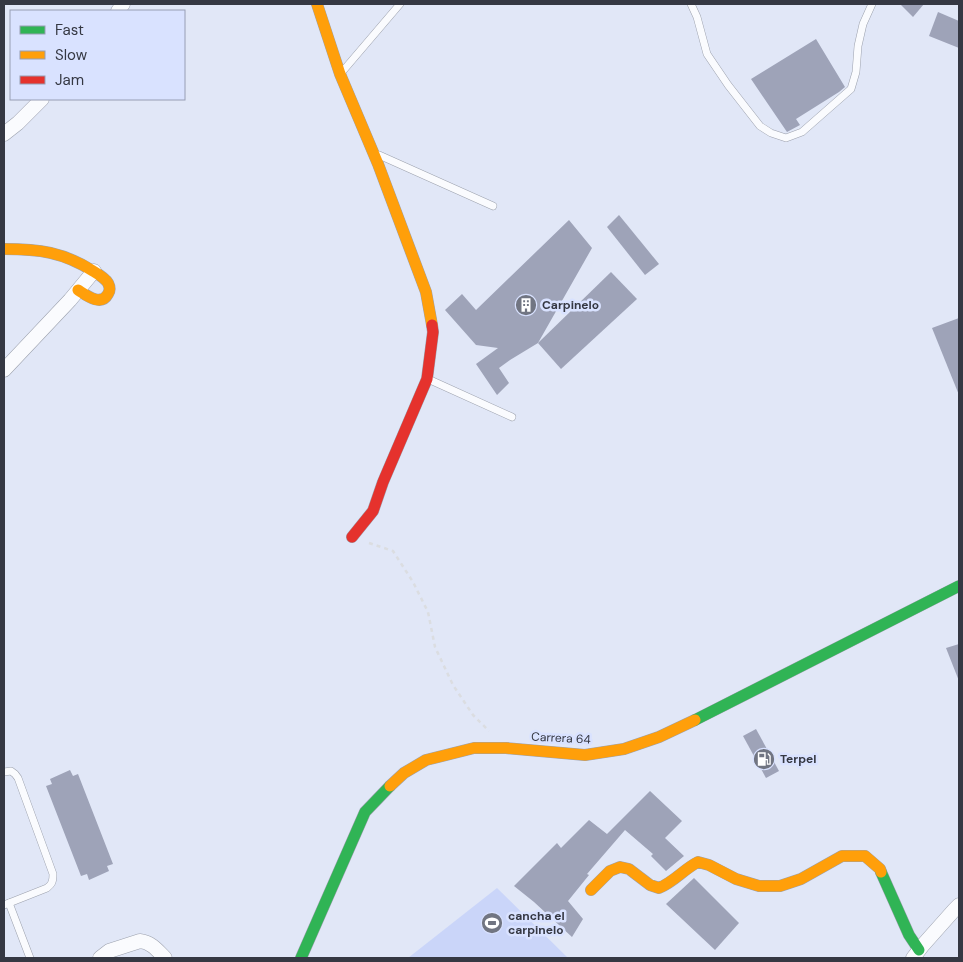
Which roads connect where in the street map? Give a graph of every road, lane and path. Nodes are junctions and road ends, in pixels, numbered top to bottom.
1 (317, 4) edge
2 (400, 4) edge
3 (692, 4) edge
4 (872, 4) edge
5 (340, 74) junction
6 (41, 100) edge
7 (4, 134) edge
8 (374, 153) junction
9 (493, 206) dead end
10 (4, 249) edge
11 (94, 271) junction
12 (78, 290) junction
13 (4, 370) edge
14 (427, 379) junction
15 (512, 417) dead end
16 (352, 537) joint
17 (959, 586) edge
18 (506, 748) junction
19 (4, 772) edge
20 (591, 890) dead end
21 (6, 904) edge
22 (959, 906) edge
23 (160, 953) edge
24 (916, 954) edge
25 (30, 958) edge
26 (100, 958) edge
27 (301, 958) edge

1 - 5 street
2 - 5 lane
3 - 4 lane
5 - 8 street
6 - 7 street
8 - 9 lane
8 - 14 street
10 - 11 street
11 - 12 street
11 - 12 street
12 - 13 street
14 - 15 lane
14 - 16 street
16 - 18 path
17 - 18 street, Carrera 64
18 - 27 street, Carrera 64
19 - 21 lane
20 - 24 street
21 - 25 lane
22 - 24 street
23 - 26 street

